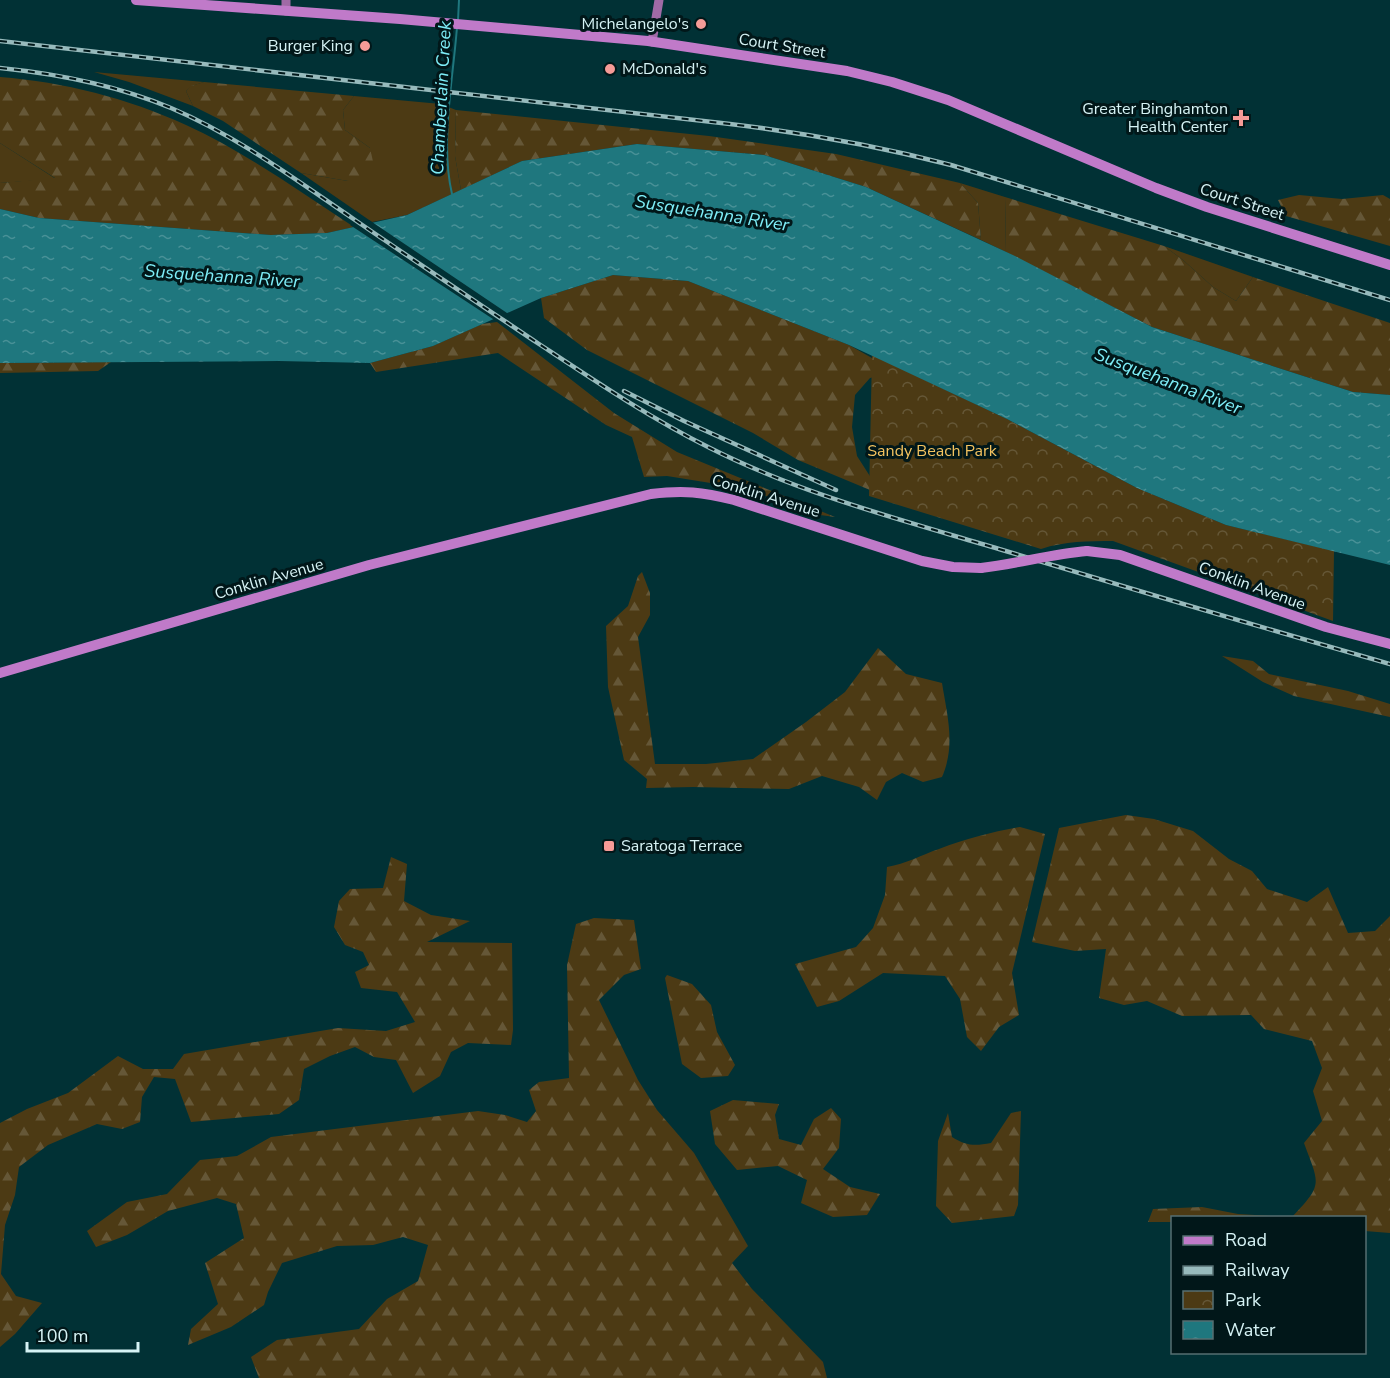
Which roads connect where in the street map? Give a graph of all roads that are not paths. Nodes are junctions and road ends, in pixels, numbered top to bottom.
1 (136, 0) edge
2 (659, 0) edge
3 (286, 5) edge
4 (652, 42) junction
5 (1390, 265) edge
6 (1386, 643) edge
7 (0, 673) edge

1 - 3 main road, Court Street
2 - 4 street
3 - 4 main road, Court Street
4 - 5 main road, Court Street
6 - 7 main road, Conklin Avenue, bridge

